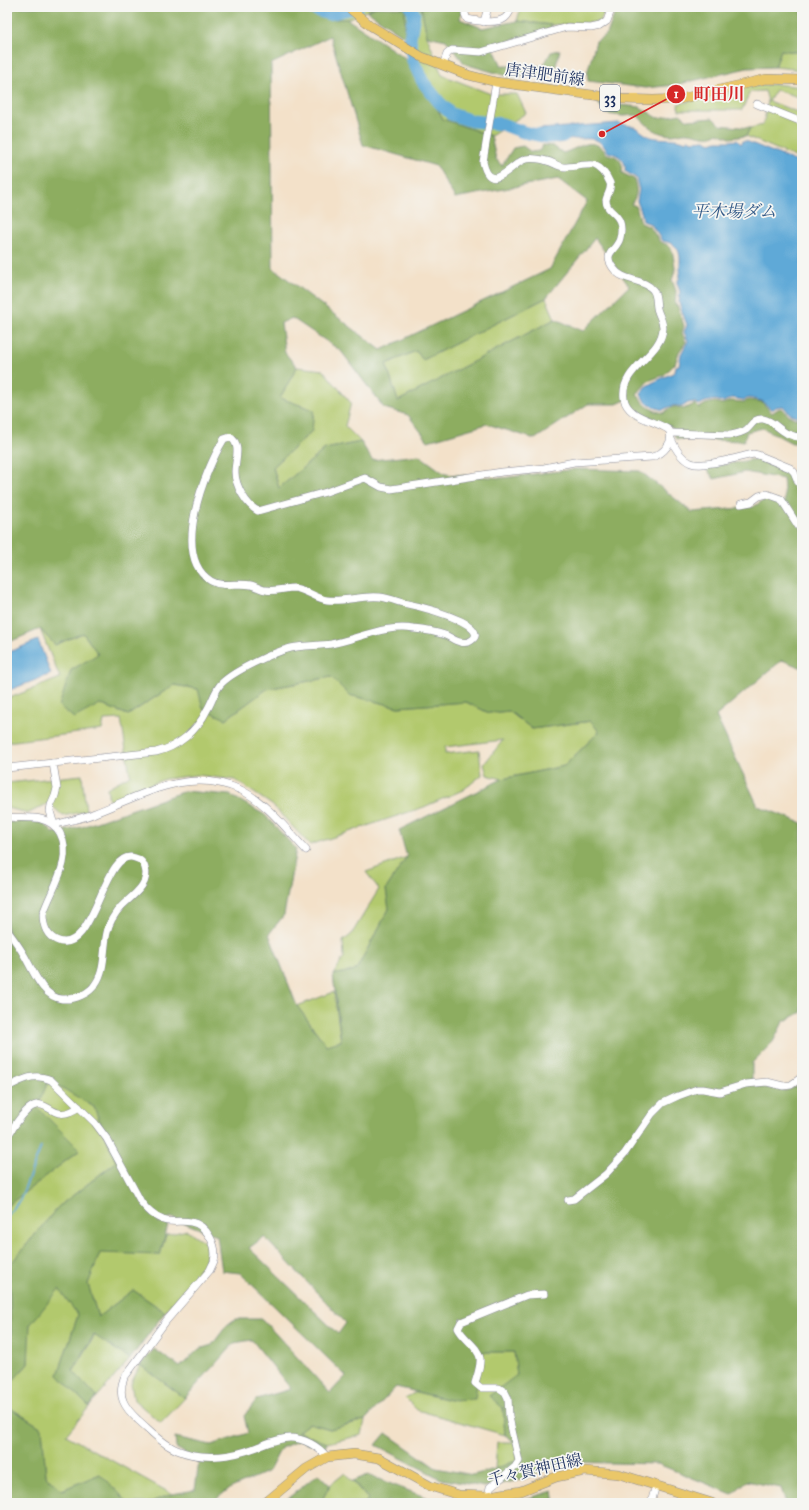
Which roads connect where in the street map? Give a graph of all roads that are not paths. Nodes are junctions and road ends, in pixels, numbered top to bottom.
1 (11, 7) edge
2 (466, 7) edge
3 (488, 7) edge
4 (512, 7) edge
5 (612, 7) edge
6 (7, 9) edge
7 (351, 10) edge
8 (484, 22) junction
9 (443, 66) junction
10 (802, 80) edge
11 (496, 82) junction
12 (756, 104) dead end
13 (802, 122) edge
14 (671, 436) junction
15 (802, 437) edge
16 (802, 491) edge
17 (741, 504) dead end
18 (802, 532) edge
19 (53, 763) junction
20 (7, 768) edge
21 (7, 817) edge
22 (54, 825) junction
23 (306, 850) dead end
24 (7, 930) edge
25 (802, 1077) edge
26 (7, 1087) edge
27 (79, 1107) junction
28 (7, 1137) edge
29 (568, 1200) dead end
30 (544, 1294) dead end
31 (327, 1456) junction
32 (656, 1485) junction
33 (488, 1496) junction
34 (458, 1499) edge
35 (265, 1503) edge
36 (652, 1503) edge
37 (712, 1503) edge

1 - 6 street
2 - 8 street
3 - 8 street
4 - 8 street
5 - 9 street
7 - 9 main road, 唐津肥前線 / 33
9 - 11 main road, 唐津肥前線 / 33
10 - 11 main road, 唐津肥前線 / 33
11 - 14 street
12 - 13 street
14 - 15 street
14 - 16 street
14 - 19 street
17 - 18 street
19 - 20 street
19 - 22 street
21 - 22 street
22 - 23 street
22 - 24 street
25 - 29 street
26 - 27 street
27 - 28 street
27 - 31 street
30 - 33 street
31 - 34 main road, 千々賀神田線
31 - 35 main road, 千々賀神田線
32 - 33 main road, 千々賀神田線
32 - 36 street
32 - 37 main road, 千々賀神田線
33 - 34 main road, 千々賀神田線

